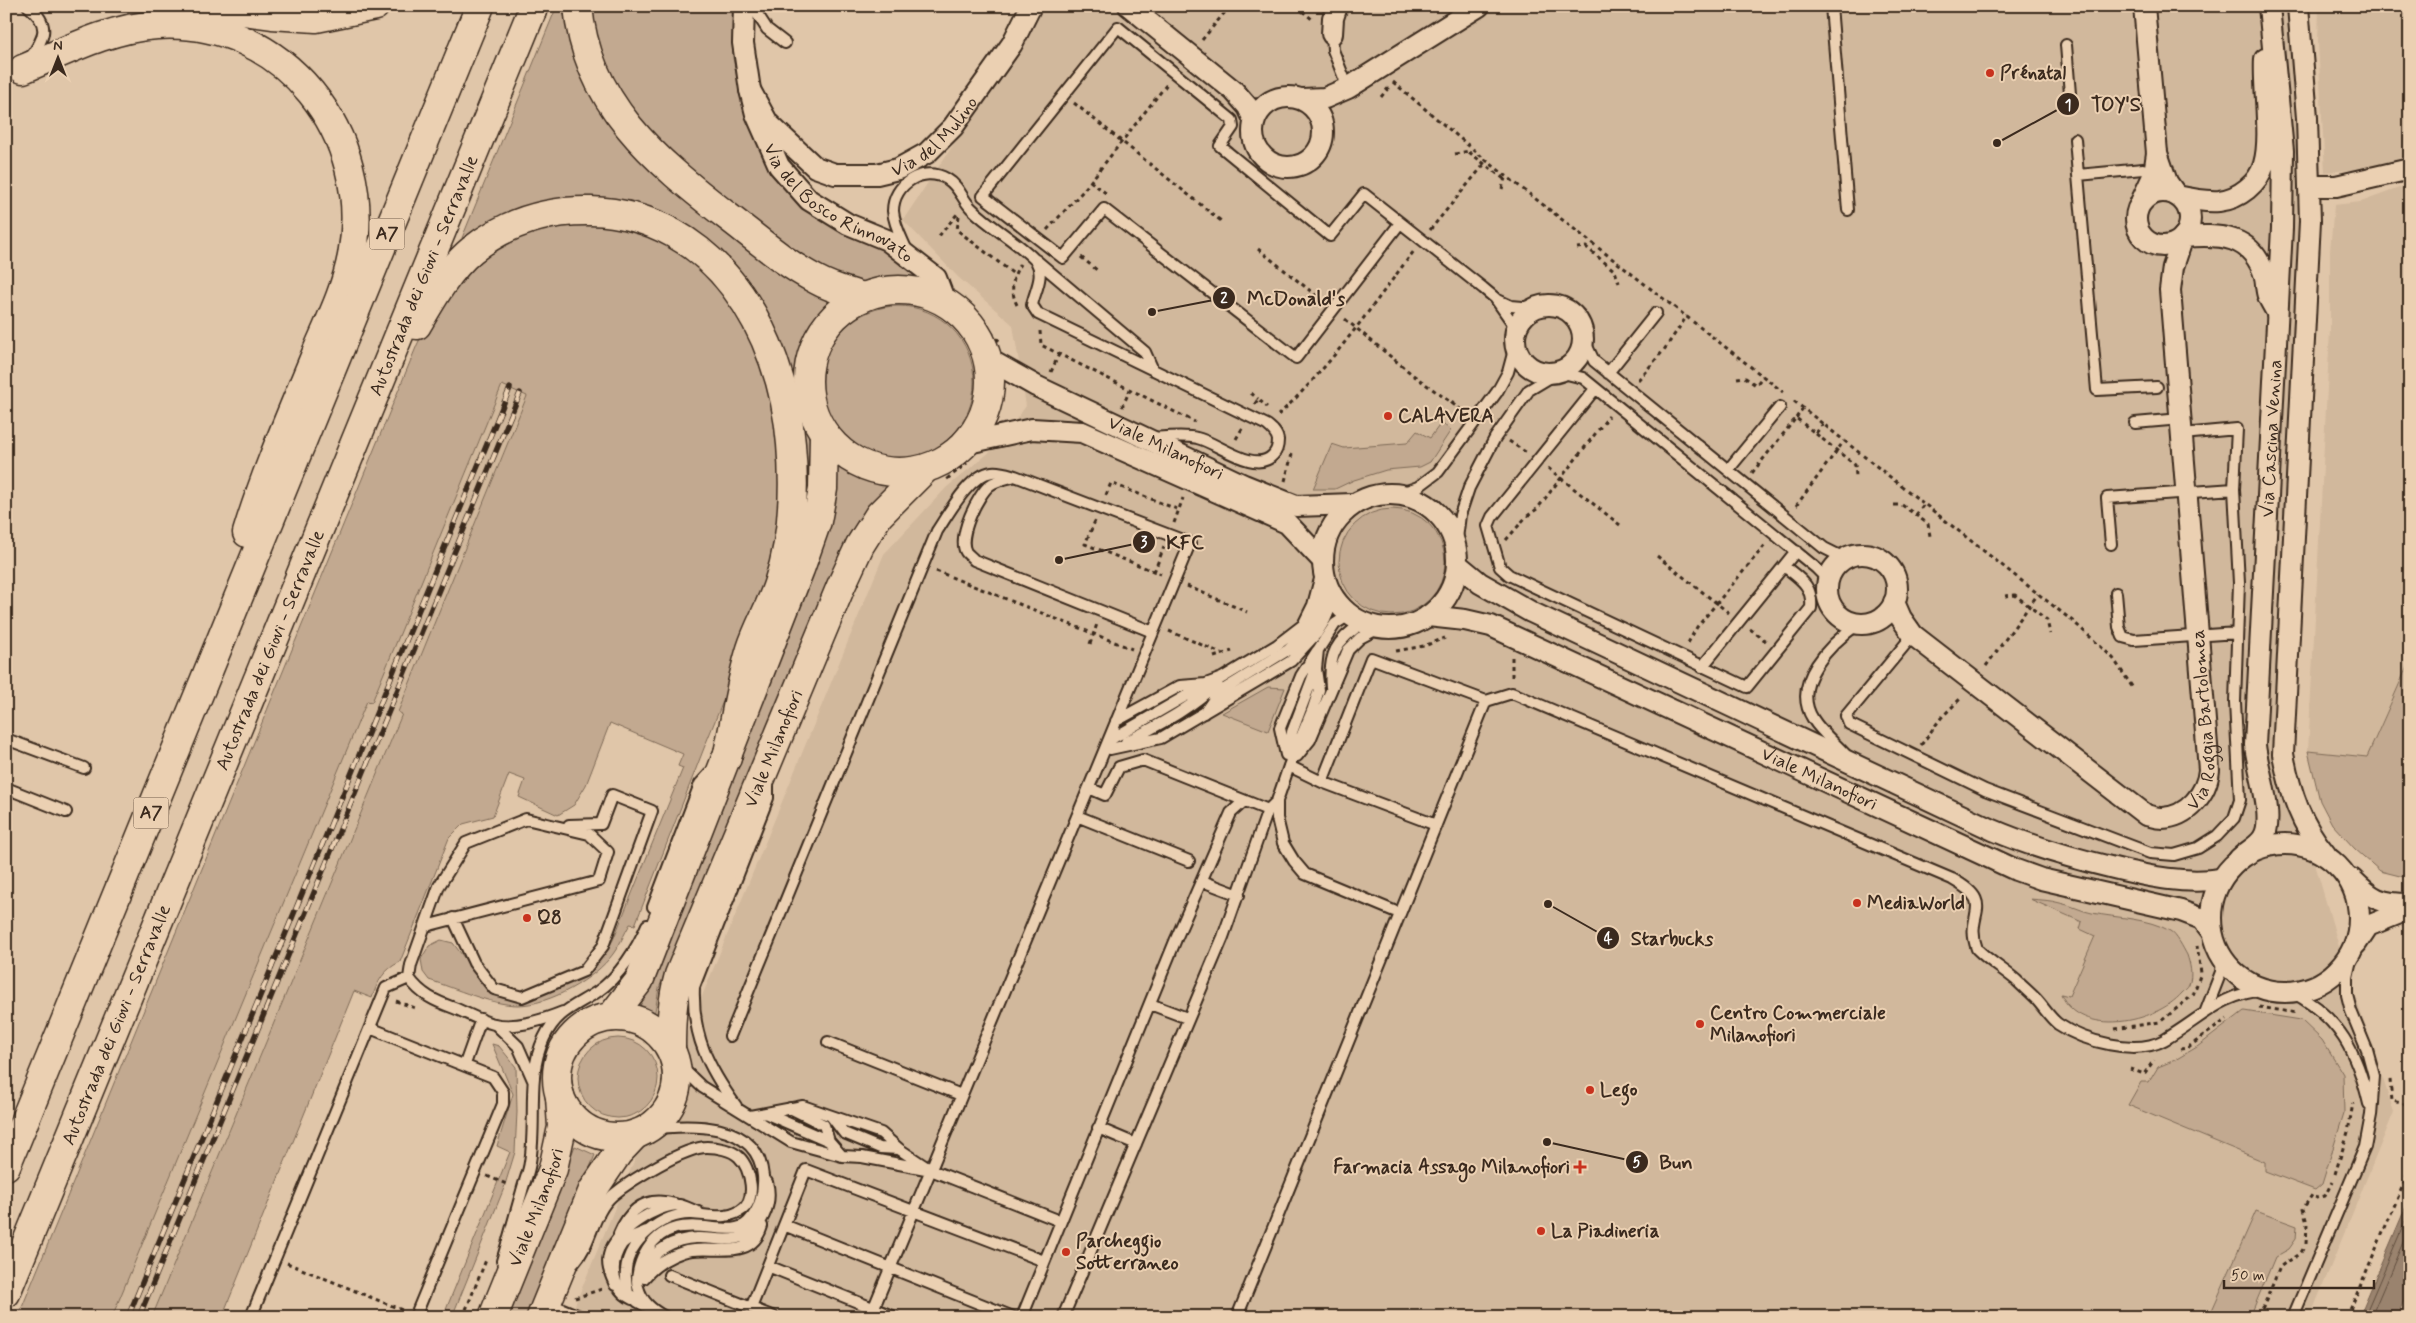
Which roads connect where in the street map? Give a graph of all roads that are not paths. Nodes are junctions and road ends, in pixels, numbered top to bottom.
1 (28, 6) edge
2 (208, 6) edge
3 (375, 6) edge
4 (480, 6) edge
5 (534, 6) edge
6 (578, 6) edge
7 (744, 6) edge
8 (752, 6) edge
9 (1031, 6) edge
10 (1129, 6) edge
11 (1337, 6) edge
12 (1479, 6) edge
13 (1831, 6) edge
14 (2144, 6) edge
15 (2269, 6) edge
16 (2298, 6) edge
17 (1332, 34) joint
18 (785, 43) dead end
19 (2066, 45) dead end
20 (14, 73) edge
21 (1348, 88) junction
22 (750, 90) junction
23 (1234, 90) junction
24 (2070, 94) dead end
25 (1274, 100) junction
26 (1302, 100) junction
27 (1254, 120) junction
28 (1323, 133) junction
29 (2075, 139) dead end
30 (793, 148) joint
31 (2157, 153) junction
32 (2410, 169) edge
33 (2154, 174) junction
34 (2078, 175) junction
35 (2309, 186) junction
36 (2177, 196) junction
37 (2141, 202) junction
38 (1848, 210) dead end
39 (1400, 223) junction
40 (2183, 237) junction
41 (2144, 239) junction
42 (1029, 254) junction
43 (911, 258) junction
44 (2170, 290) junction
45 (863, 297) junction
46 (1495, 298) junction
47 (945, 302) junction
48 (1534, 308) junction
49 (1656, 313) dead end
50 (2278, 313) junction
51 (1516, 337) junction
52 (1584, 340) junction
53 (988, 358) junction
54 (1153, 370) junction
55 (1559, 372) junction
56 (1608, 373) junction
57 (2157, 387) dead end
58 (1595, 389) junction
59 (373, 394) junction
60 (1780, 407) dead end
61 (2135, 423) dead end
62 (2181, 427) junction
63 (824, 434) junction
64 (1145, 438) junction
65 (970, 451) junction
66 (1728, 470) junction
67 (934, 475) junction
68 (1015, 476) junction
69 (2234, 489) junction
70 (2187, 492) junction
71 (1398, 494) junction
72 (1353, 504) junction
73 (2111, 544) dead end
74 (1796, 551) junction
75 (1858, 554) junction
76 (1457, 555) junction
77 (1784, 566) junction
78 (1326, 579) junction
79 (1827, 590) junction
80 (2116, 593) dead end
81 (1894, 602) junction
82 (1428, 616) junction
83 (1364, 622) junction
84 (1864, 623) junction
85 (1154, 629) junction
86 (2237, 633) junction
87 (2198, 634) junction
88 (1914, 635) junction
89 (1318, 650) junction
90 (1702, 667) junction
91 (1222, 678) junction
92 (1206, 684) junction
93 (1331, 688) junction
94 (1486, 701) junction
95 (1203, 715) junction
96 (190, 718) junction
97 (1116, 721) junction
98 (6, 739) edge
99 (1107, 748) junction
100 (726, 758) junction
101 (1854, 764) junction
102 (767, 765) junction
103 (1289, 766) junction
104 (84, 768) dead end
105 (1322, 782) junction
106 (6, 788) edge
107 (1089, 788) junction
108 (1243, 802) junction
109 (1278, 802) junction
110 (1268, 810) junction
111 (66, 812) dead end
112 (1077, 816) junction
113 (556, 826) junction
114 (1436, 826) junction
115 (2326, 855) junction
116 (2239, 859) junction
117 (1189, 861) dead end
118 (2344, 871) junction
119 (2221, 879) junction
120 (1202, 881) junction
121 (1239, 895) junction
122 (2410, 904) edge
123 (2410, 909) edge
124 (1394, 911) dead end
125 (453, 918) junction
126 (426, 926) junction
127 (2212, 932) junction
128 (2354, 948) junction
129 (2222, 958) junction
130 (409, 978) junction
131 (2266, 990) junction
132 (2292, 992) junction
133 (1150, 1004) junction
134 (562, 1012) junction
135 (2205, 1013) junction
136 (612, 1017) junction
137 (1187, 1018) junction
138 (482, 1019) junction
139 (495, 1024) junction
140 (370, 1028) junction
141 (730, 1036) dead end
142 (828, 1042) dead end
143 (673, 1055) junction
144 (465, 1064) junction
145 (533, 1080) junction
146 (962, 1095) junction
147 (560, 1096) junction
148 (790, 1108) junction
149 (738, 1109) junction
150 (767, 1114) junction
151 (2371, 1115) junction
152 (750, 1116) junction
153 (1098, 1128) junction
154 (642, 1132) junction
155 (829, 1141) junction
156 (1136, 1144) junction
157 (842, 1156) junction
158 (761, 1163) junction
159 (6, 1166) edge
160 (930, 1170) junction
161 (914, 1210) junction
162 (711, 1216) junction
163 (1060, 1221) junction
164 (784, 1225) junction
165 (648, 1230) junction
166 (1044, 1261) junction
167 (768, 1266) junction
168 (890, 1267) junction
169 (669, 1275) dead end
170 (566, 1283) junction
171 (615, 1285) junction
172 (637, 1285) junction
173 (6, 1293) edge
174 (638, 1302) junction
175 (751, 1308) junction
176 (544, 1310) edge
177 (654, 1311) junction
178 (872, 1312) edge
179 (415, 1316) edge
180 (251, 1317) edge
181 (487, 1317) edge
182 (493, 1317) edge
183 (582, 1317) edge
184 (665, 1317) edge
185 (774, 1317) edge
186 (895, 1317) edge
187 (1013, 1317) edge
188 (1022, 1317) edge
189 (1063, 1317) edge
190 (1237, 1317) edge
191 (2292, 1317) edge

1 - 20 lane
2 - 3 main road
4 - 96 main road, A7
5 - 59 main road, Autostrada dei Giovi - Serravalle / A7
6 - 45 main road
7 - 22 street, Via del Bosco Rinnovato
8 - 18 lane
9 - 30 street, Via del Mulino
10 - 23 street
11 - 17 street
12 - 21 street
13 - 38 lane
14 - 31 street
15 - 36 street
15 - 50 street, Via Cascina Venina
16 - 35 street, Via Cascina Venina
17 - 21 lane
19 - 24 lane
20 - 96 main road
21 - 26 street
21 - 28 street
22 - 30 street, Via del Bosco Rinnovato
22 - 43 street, Via del Bosco Rinnovato
23 - 25 street
23 - 27 street
25 - 26 street
25 - 27 street
26 - 28 street
27 - 28 street
29 - 34 lane
31 - 33 street
31 - 36 street
32 - 35 street
33 - 34 lane
33 - 37 street
34 - 57 lane
35 - 115 street, Via Cascina Venina
36 - 37 street
36 - 40 street
37 - 41 street
39 - 39 lane
39 - 46 lane
40 - 41 street
40 - 44 street, Via Roggia Bartolomea
40 - 50 street
41 - 44 street, Via Roggia Bartolomea
42 - 43 lane
42 - 54 lane
42 - 54 lane
43 - 47 street, Via del Bosco Rinnovato
44 - 62 street, Via Roggia Bartolomea
45 - 47 main road, Viale Milanofiori
45 - 63 main road, Viale Milanofiori
46 - 48 lane
46 - 51 lane
47 - 53 main road, Viale Milanofiori
48 - 51 street
48 - 52 street
49 - 56 lane
50 - 116 street, Via Cascina Venina
51 - 55 street
51 - 71 lane
52 - 55 street
52 - 56 lane
53 - 64 street, Viale Milanofiori
53 - 65 main road, Viale Milanofiori
54 - 64 lane
55 - 58 lane
55 - 76 lane
56 - 66 lane
58 - 74 lane
58 - 90 lane
59 - 100 main road
59 - 173 main road, Autostrada dei Giovi - Serravalle / A7
60 - 66 lane
61 - 62 lane
62 - 69 lane
62 - 70 street, Via Roggia Bartolomea
63 - 67 main road, Viale Milanofiori
63 - 100 main road, Viale Milanofiori
64 - 72 street, Viale Milanofiori
65 - 67 main road, Viale Milanofiori
65 - 78 street, Viale Milanofiori
66 - 75 lane
67 - 102 main road, Viale Milanofiori
68 - 85 lane
68 - 85 lane
68 - 141 lane
69 - 70 lane
69 - 86 lane
70 - 73 lane
70 - 87 street, Via Roggia Bartolomea
71 - 72 street, Viale Milanofiori
71 - 76 street, Viale Milanofiori
72 - 78 street, Viale Milanofiori
74 - 77 lane
74 - 79 lane
75 - 79 street
75 - 81 street
76 - 82 street, Viale Milanofiori
76 - 101 street, Viale Milanofiori
77 - 90 lane
77 - 90 lane
78 - 83 street, Viale Milanofiori
78 - 91 lane
78 - 95 lane
78 - 95 lane
79 - 84 street
80 - 87 lane
81 - 84 street
81 - 88 street, Via Roggia Bartolomea
82 - 83 street, Viale Milanofiori
82 - 127 street, Viale Milanofiori
83 - 89 lane
83 - 93 lane
83 - 93 lane
84 - 88 street, Via Roggia Bartolomea
84 - 101 lane
85 - 97 lane
86 - 87 lane
86 - 88 lane
87 - 88 street, Via Roggia Bartolomea
89 - 103 lane
89 - 103 lane
91 - 92 lane
91 - 99 lane
92 - 97 lane
92 - 99 lane
93 - 103 lane
94 - 105 lane
94 - 114 lane
94 - 135 lane
95 - 99 lane
96 - 159 main road, A7
97 - 99 lane
98 - 104 lane
99 - 107 lane
100 - 134 lane
100 - 136 main road, Viale Milanofiori
101 - 119 street, Viale Milanofiori
102 - 143 main road, Viale Milanofiori
102 - 149 lane
103 - 105 lane
103 - 109 lane
105 - 114 lane
106 - 111 lane
107 - 108 lane
107 - 112 lane
108 - 110 lane
108 - 120 lane
109 - 110 lane
109 - 124 lane
110 - 121 lane
112 - 117 lane
112 - 146 lane
113 - 125 lane
113 - 125 lane
113 - 126 lane
114 - 190 lane
115 - 116 street
115 - 118 street
116 - 119 street
118 - 122 street
118 - 128 street
119 - 127 street
120 - 121 lane
120 - 133 lane
121 - 137 lane
123 - 128 street
125 - 126 lane
126 - 130 lane
127 - 129 street
128 - 132 street
128 - 151 lane
129 - 131 street
129 - 135 lane
130 - 138 lane
130 - 140 lane
131 - 132 street
131 - 135 lane
132 - 151 lane
133 - 137 lane
133 - 153 lane
134 - 139 lane
134 - 145 lane
136 - 143 main road
136 - 147 main road
137 - 156 lane
138 - 139 lane
138 - 144 lane
139 - 145 lane
140 - 144 lane
140 - 180 lane
142 - 146 lane
143 - 149 lane
143 - 154 main road
144 - 179 lane
145 - 181 lane
146 - 160 lane
147 - 154 main road
147 - 182 main road, Viale Milanofiori
148 - 150 lane
148 - 155 lane
148 - 160 lane
149 - 152 lane
150 - 152 lane
150 - 155 lane
151 - 191 lane
152 - 157 lane
153 - 156 lane
153 - 163 lane
154 - 158 lane
154 - 170 main road
155 - 157 lane
156 - 189 lane
157 - 160 lane
158 - 172 lane
158 - 172 lane
160 - 161 lane
160 - 163 lane
161 - 164 lane
161 - 166 lane
161 - 168 lane
162 - 165 lane
162 - 170 lane
162 - 171 lane
163 - 166 lane
164 - 167 lane
164 - 168 lane
165 - 171 lane
165 - 174 lane
166 - 188 lane
167 - 175 lane
167 - 178 lane
168 - 178 lane
168 - 187 lane
169 - 175 lane
170 - 176 main road
171 - 174 lane
172 - 177 lane
174 - 177 lane
175 - 185 lane
176 - 183 lane
177 - 184 lane
178 - 186 lane

